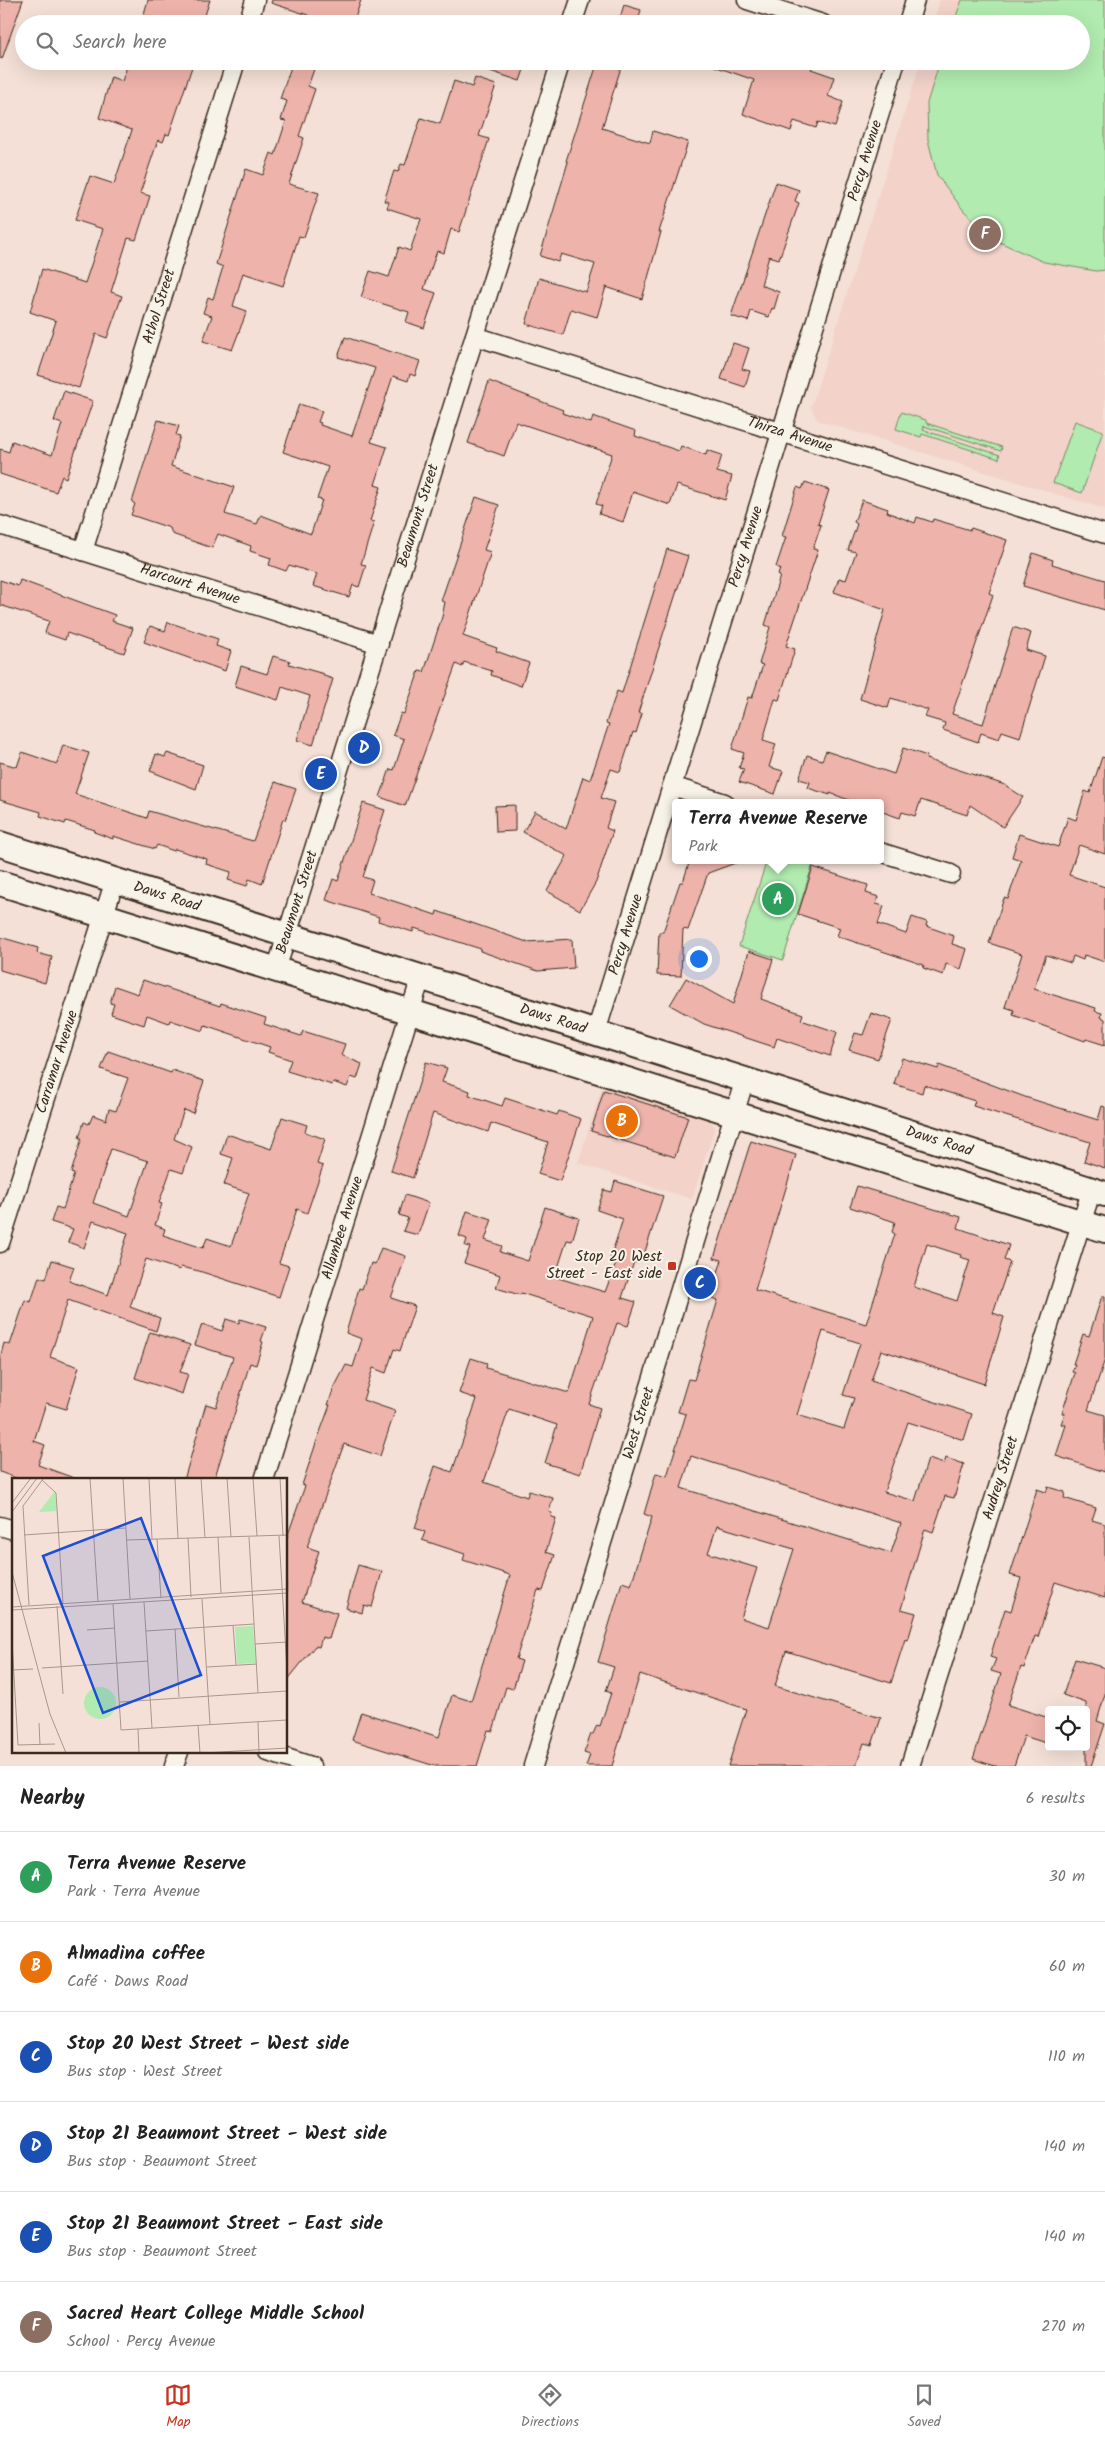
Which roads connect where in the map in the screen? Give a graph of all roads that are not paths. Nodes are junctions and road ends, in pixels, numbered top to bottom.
1 (255, 0) edge
2 (580, 0) edge
3 (747, 0) edge
4 (915, 0) edge
5 (251, 15) edge
6 (575, 15) edge
7 (794, 15) edge
8 (911, 15) edge
9 (233, 70) edge
10 (557, 70) edge
11 (893, 70) edge
12 (474, 336) junction
13 (781, 432) junction
14 (0, 525) edge
15 (1105, 534) edge
16 (83, 551) junction
17 (379, 644) junction
18 (672, 786) junction
19 (713, 799) edge
20 (0, 844) edge
21 (884, 853) edge
22 (951, 874) dead end
23 (115, 880) junction
24 (0, 883) edge
25 (104, 916) junction
26 (288, 934) junction
27 (276, 970) junction
28 (421, 977) junction
29 (410, 1012) junction
30 (596, 1032) junction
31 (745, 1079) junction
32 (735, 1113) junction
33 (1098, 1191) edge
34 (1082, 1222) junction
35 (1105, 1230) edge
36 (0, 1243) edge
37 (265, 1478) edge
38 (178, 1754) edge
39 (274, 1754) edge
40 (174, 1766) edge
41 (311, 1766) edge
42 (533, 1766) edge
43 (910, 1766) edge

1 - 5 street
2 - 6 street
3 - 7 street
4 - 8 street
9 - 16 street, Athol Street
10 - 12 street, Beaumont Street
11 - 13 street, Percy Avenue
12 - 13 street, Thirza Avenue
12 - 17 street, Beaumont Street
13 - 15 street, Thirza Avenue
13 - 18 street, Percy Avenue
14 - 16 street, Harcourt Avenue
16 - 17 street, Harcourt Avenue
17 - 26 street, Beaumont Street
18 - 19 street
18 - 30 street, Percy Avenue
20 - 23 main road, Daws Road
21 - 22 street
23 - 25 street, Carramar Avenue
23 - 26 main road, Daws Road
24 - 25 main road
25 - 27 main road
25 - 36 street, Carramar Avenue
26 - 27 street, Beaumont Street
26 - 28 main road, Daws Road
27 - 29 main road
28 - 29 street, Allambee Avenue
28 - 30 main road, Daws Road
29 - 32 main road
29 - 37 street, Allambee Avenue
30 - 31 main road, Daws Road
31 - 32 street, West Street
31 - 33 main road, Daws Road
32 - 34 main road
32 - 42 street, West Street
33 - 34 street, Audrey Street
34 - 35 main road
34 - 43 street, Audrey Street
38 - 40 street
39 - 41 street

